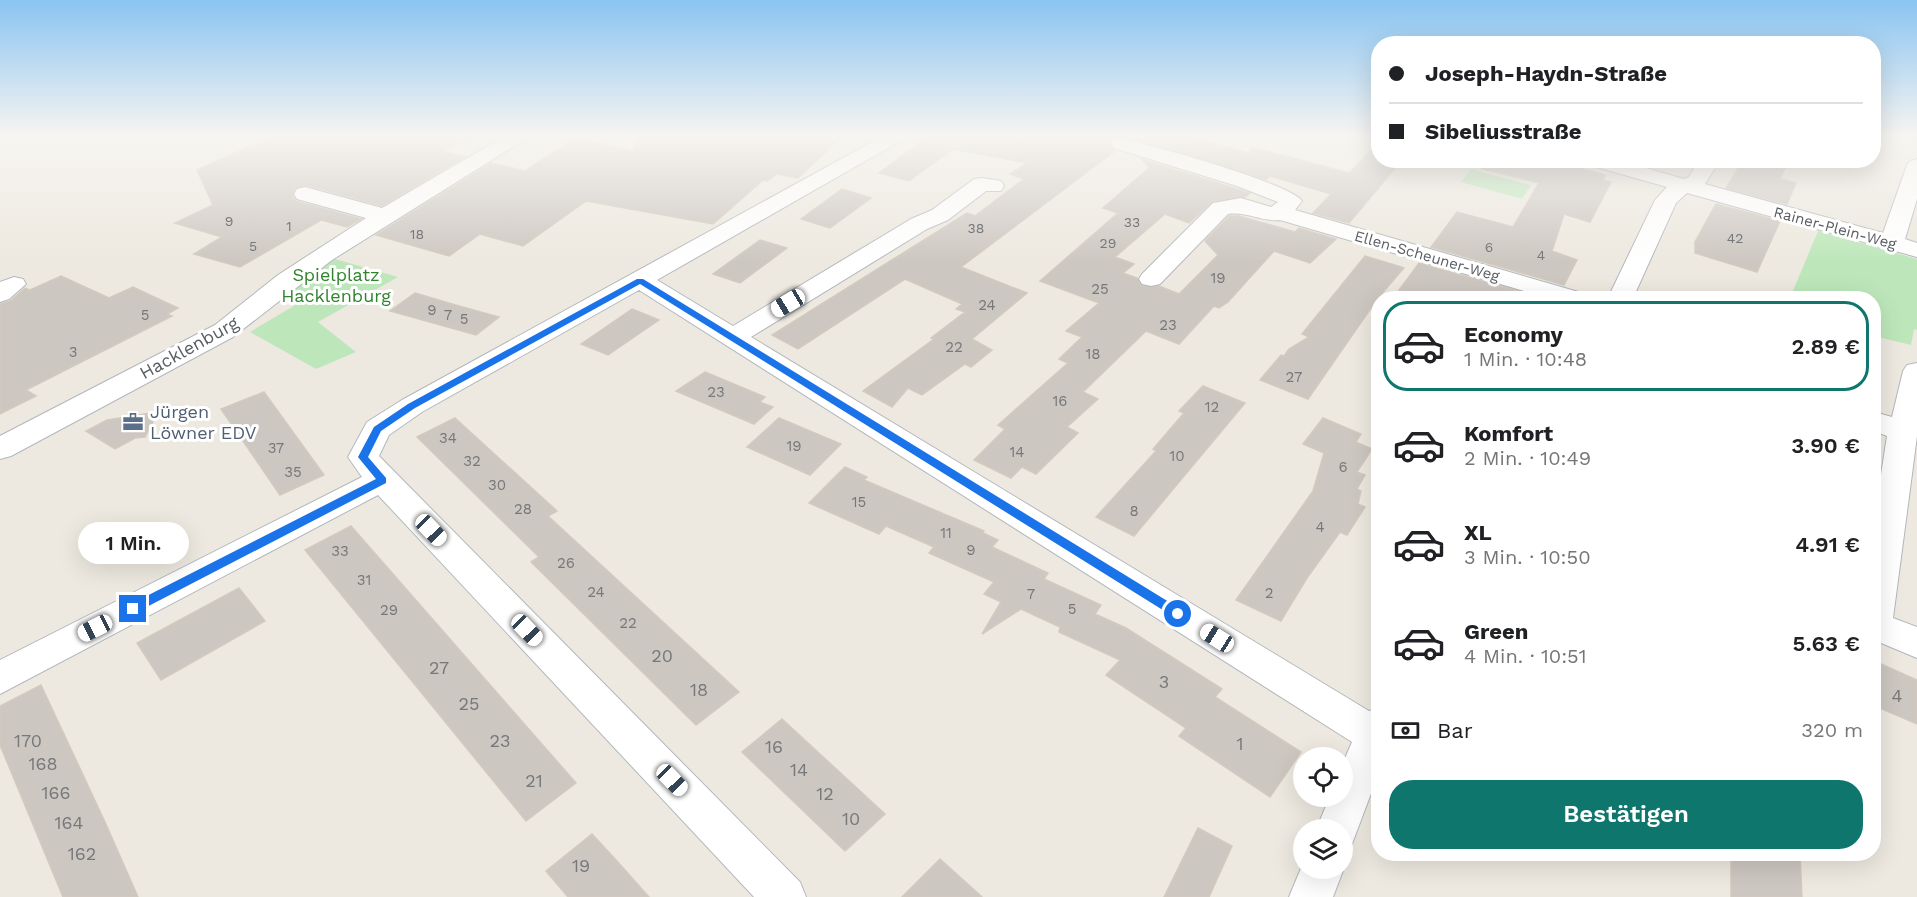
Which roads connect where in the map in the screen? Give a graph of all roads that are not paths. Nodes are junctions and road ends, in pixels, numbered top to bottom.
1 (449, 178) edge
2 (824, 178) edge
3 (1234, 178) edge
4 (1653, 178) edge
5 (1700, 178) edge
6 (1913, 178) edge
7 (993, 186) dead end
8 (1684, 187) junction
9 (305, 194) dead end
10 (1248, 197) junction
11 (384, 216) junction
12 (1892, 243) junction
13 (1917, 250) edge
14 (1151, 279) dead end
15 (640, 280) junction
16 (1549, 291) edge
17 (1624, 291) edge
18 (731, 338) junction
19 (1917, 370) edge
20 (1888, 426) edge
21 (0, 449) edge
22 (382, 480) junction
23 (1881, 526) edge
24 (1881, 628) edge
25 (1917, 643) edge
26 (0, 678) edge
27 (1371, 727) edge
28 (1371, 743) edge
29 (1341, 819) edge
30 (1318, 879) edge
31 (784, 897) edge
32 (1311, 897) edge

1 - 11 street, Hacklenburg
2 - 15 street
3 - 10 street, Ellen-Scheuner-Weg
4 - 8 street, Rainer-Plein-Weg
5 - 8 street
6 - 12 street
7 - 18 street
8 - 12 street, Rainer-Plein-Weg
8 - 17 street
9 - 11 street
10 - 14 street
10 - 16 street, Ellen-Scheuner-Weg
11 - 21 street, Hacklenburg
12 - 13 street, Rainer-Plein-Weg
15 - 18 street
15 - 22 street
18 - 27 street
19 - 20 street
20 - 23 street
22 - 26 street
22 - 31 street
24 - 25 street
28 - 29 street
30 - 32 street

